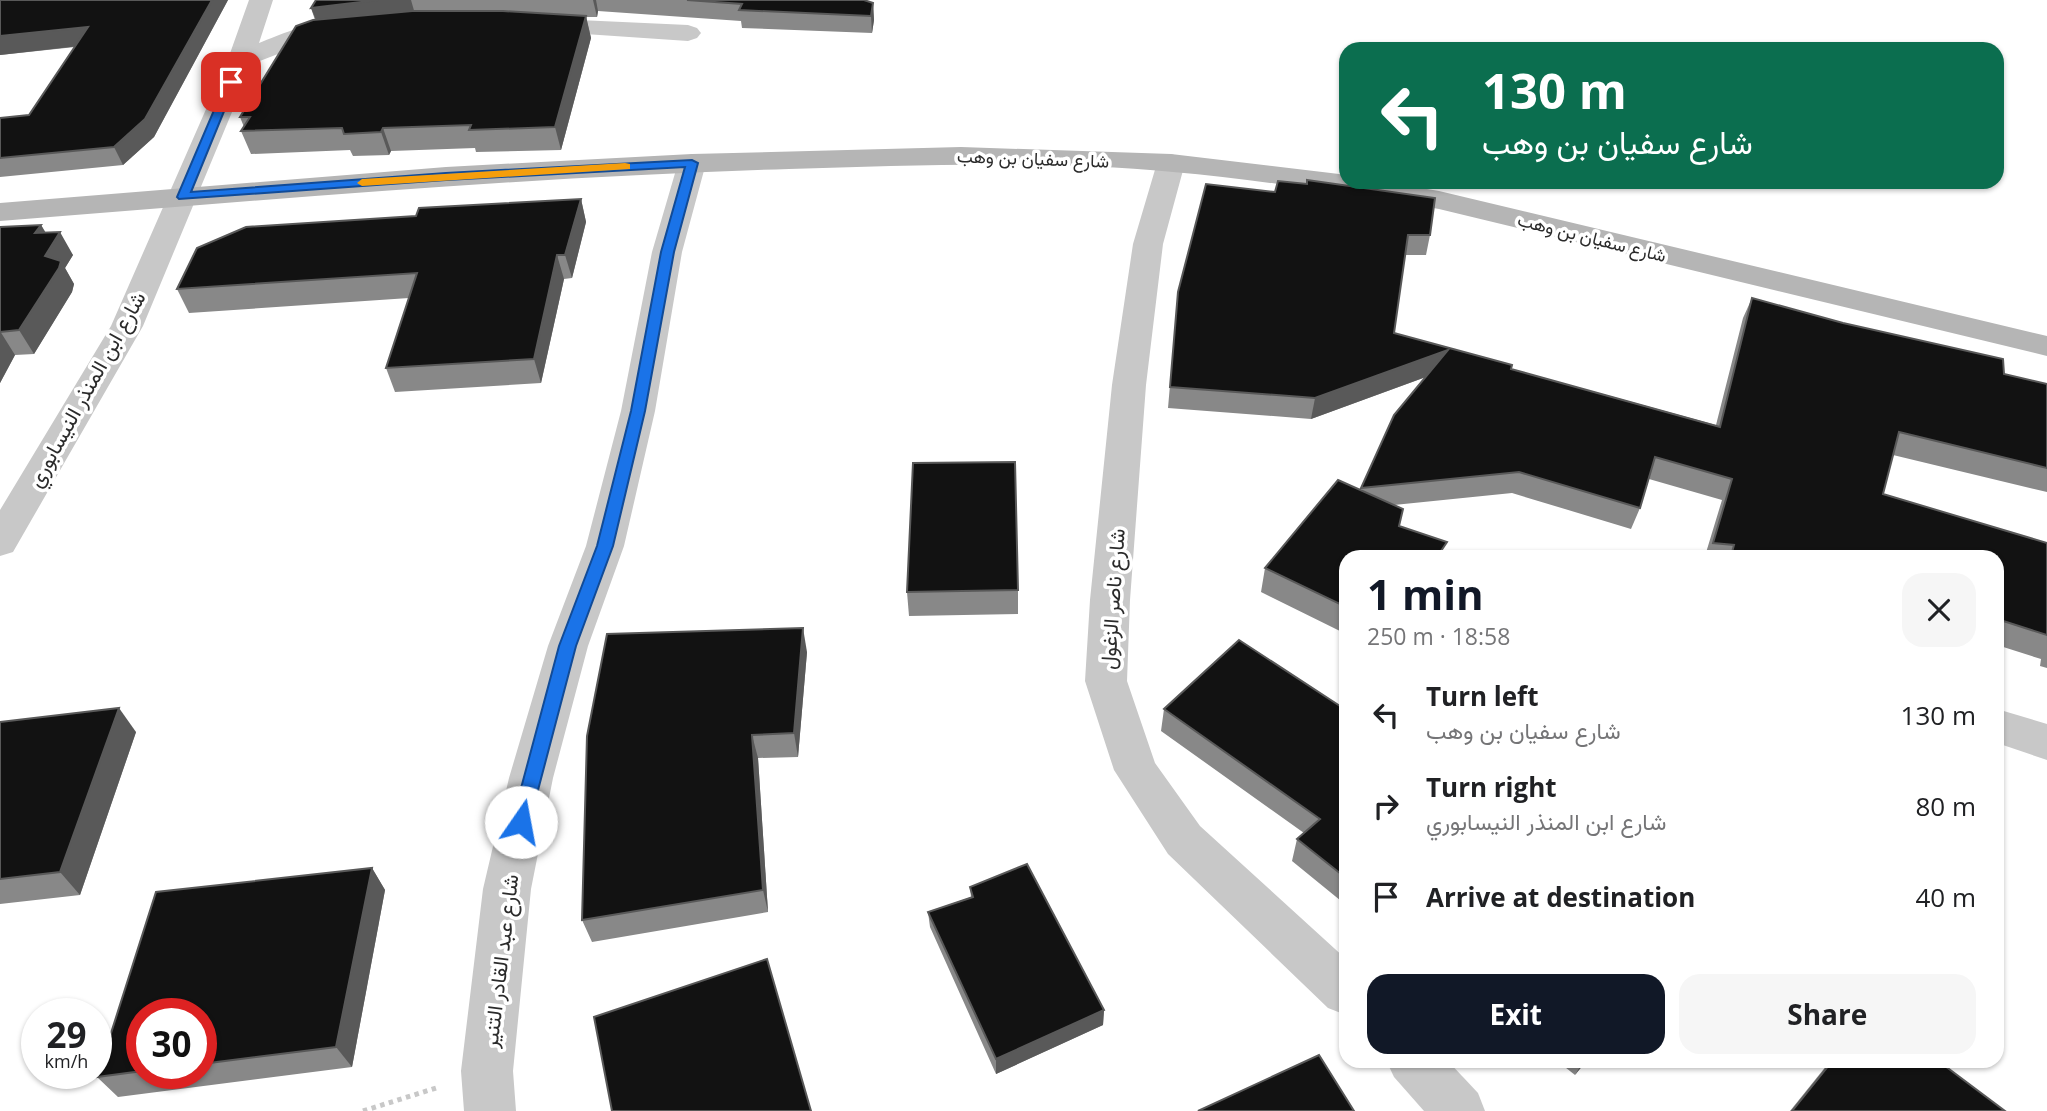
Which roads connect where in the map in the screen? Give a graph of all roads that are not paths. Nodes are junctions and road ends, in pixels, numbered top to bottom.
1 (261, 0) edge
2 (511, 23) edge
3 (358, 27) edge
4 (688, 33) dead end
5 (241, 59) junction
6 (692, 163) junction
7 (1171, 163) junction
8 (1339, 183) edge
9 (1374, 189) edge
10 (183, 197) junction
11 (0, 212) edge
12 (2047, 346) edge
13 (0, 542) edge
14 (2004, 728) edge
15 (2047, 742) edge
16 (1339, 985) edge
17 (1419, 1068) edge
18 (490, 1111) edge
19 (1459, 1111) edge

1 - 5 street, شارع ابن المنذر النيسابوري
2 - 4 street
3 - 5 street
5 - 10 street, شارع ابن المنذر النيسابوري
6 - 7 street, شارع سفيان بن وهب
6 - 10 street, شارع سفيان بن وهب
6 - 18 street, شارع عبد القادر التنير
7 - 8 street, شارع سفيان بن وهب
7 - 16 street, شارع ناصر الزغول
9 - 12 street, شارع سفيان بن وهب
10 - 11 street, شارع سفيان بن وهب
10 - 13 street, شارع ابن المنذر النيسابوري
14 - 15 street
17 - 19 street

